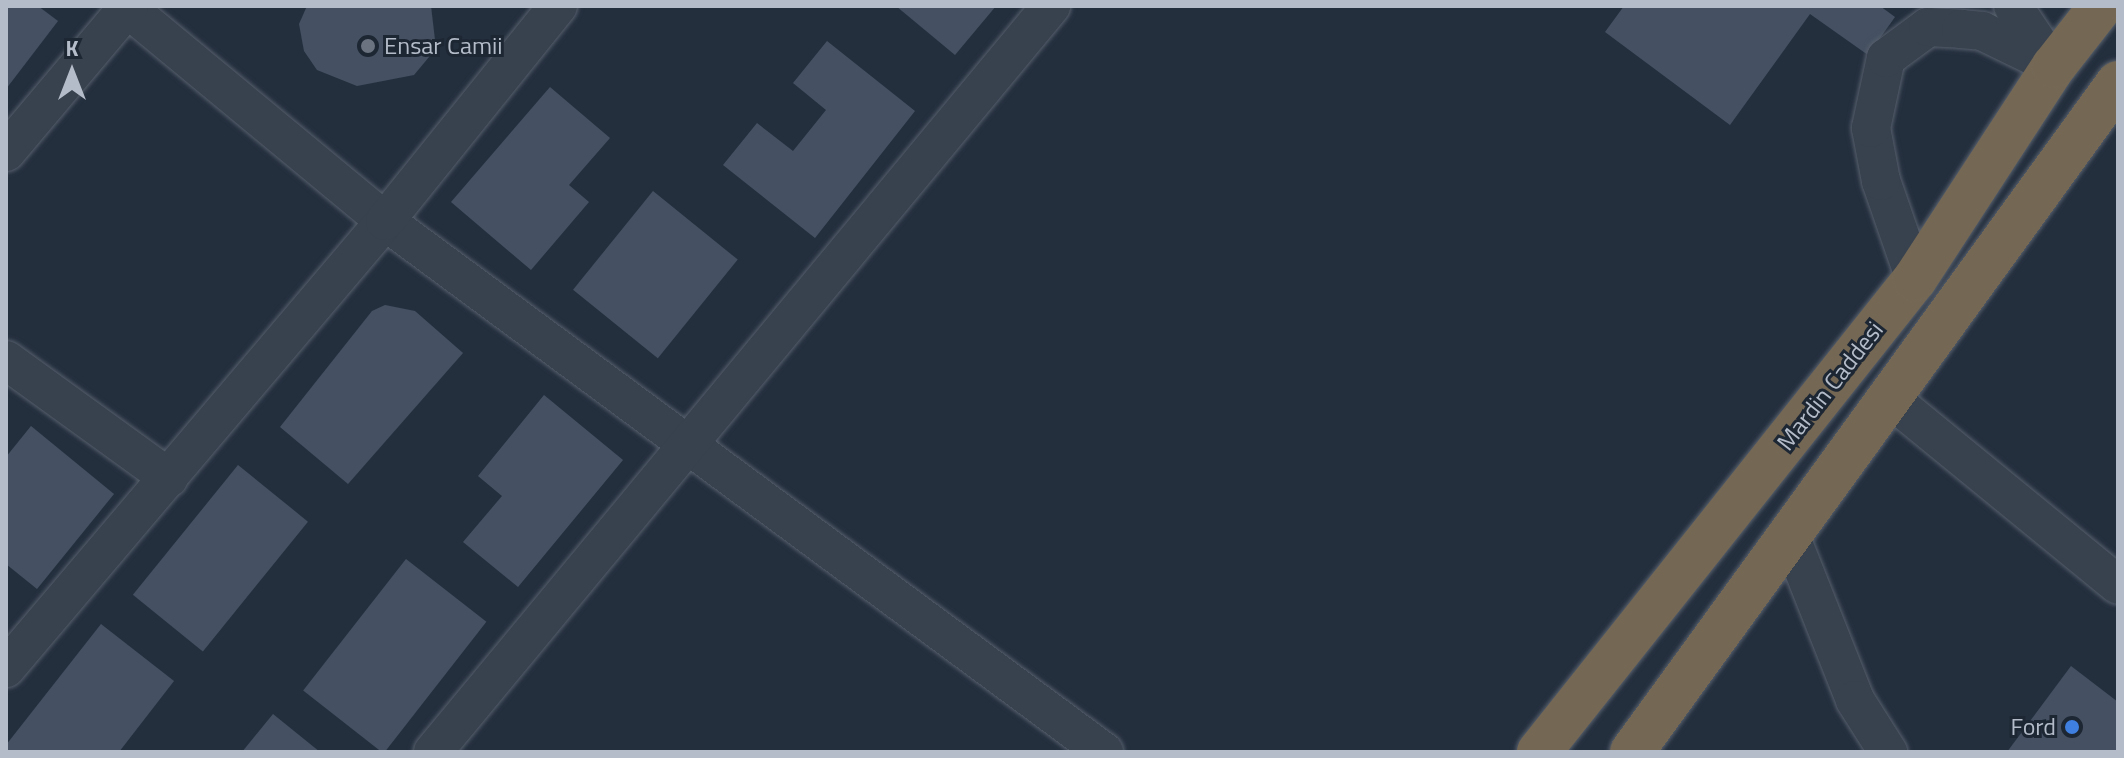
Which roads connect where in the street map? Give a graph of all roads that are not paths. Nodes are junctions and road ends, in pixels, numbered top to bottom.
1 (1051, 6) edge
2 (2013, 6) edge
3 (2101, 6) edge
4 (127, 7) edge
5 (548, 10) edge
6 (1948, 18) edge
7 (2054, 66) junction
8 (2118, 83) edge
9 (6, 152) edge
10 (385, 221) junction
11 (1915, 279) junction
12 (6, 360) edge
13 (1891, 399) junction
14 (687, 442) junction
15 (169, 478) junction
16 (1791, 538) junction
17 (2118, 585) edge
18 (6, 668) edge
19 (433, 752) edge
20 (1104, 752) edge
21 (1539, 752) edge
22 (1632, 752) edge
23 (1888, 752) edge

1 - 14 street
2 - 7 street
3 - 7 highway, Mardin Caddesi
4 - 9 street
4 - 10 street
5 - 10 street
6 - 7 street
6 - 11 street
7 - 11 highway, Mardin Caddesi
8 - 13 highway
10 - 14 street
10 - 15 street
11 - 21 highway, Mardin Caddesi
12 - 15 street
13 - 16 highway
13 - 17 street
14 - 19 street
14 - 20 street
15 - 18 street
16 - 22 highway
16 - 23 street

